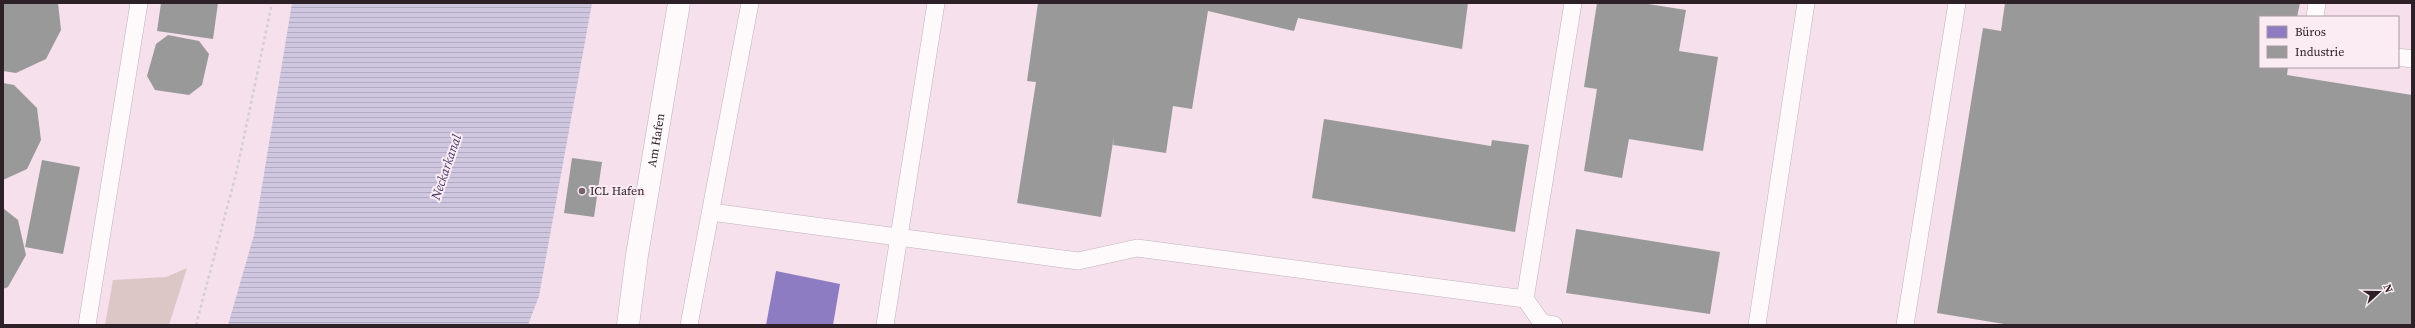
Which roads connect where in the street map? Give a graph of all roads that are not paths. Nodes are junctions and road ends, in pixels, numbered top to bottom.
1 (139, 3) edge
2 (679, 3) edge
3 (750, 3) edge
4 (936, 3) edge
5 (1573, 3) edge
6 (1806, 3) edge
7 (1957, 3) edge
8 (2317, 3) edge
9 (2315, 16) edge
10 (2399, 57) edge
11 (2412, 59) edge
12 (711, 212) junction
13 (899, 238) junction
14 (1524, 299) junction
15 (87, 325) edge
16 (628, 325) edge
17 (689, 325) edge
18 (885, 325) edge
19 (1554, 325) edge
20 (1757, 325) edge
21 (1905, 325) edge

1 - 15 lane
2 - 16 street, Am Hafen
3 - 12 lane
4 - 13 lane
5 - 14 lane
6 - 20 lane
7 - 21 lane
8 - 9 lane
10 - 11 lane
12 - 13 lane
12 - 17 lane
13 - 14 lane
13 - 18 lane
14 - 19 lane

